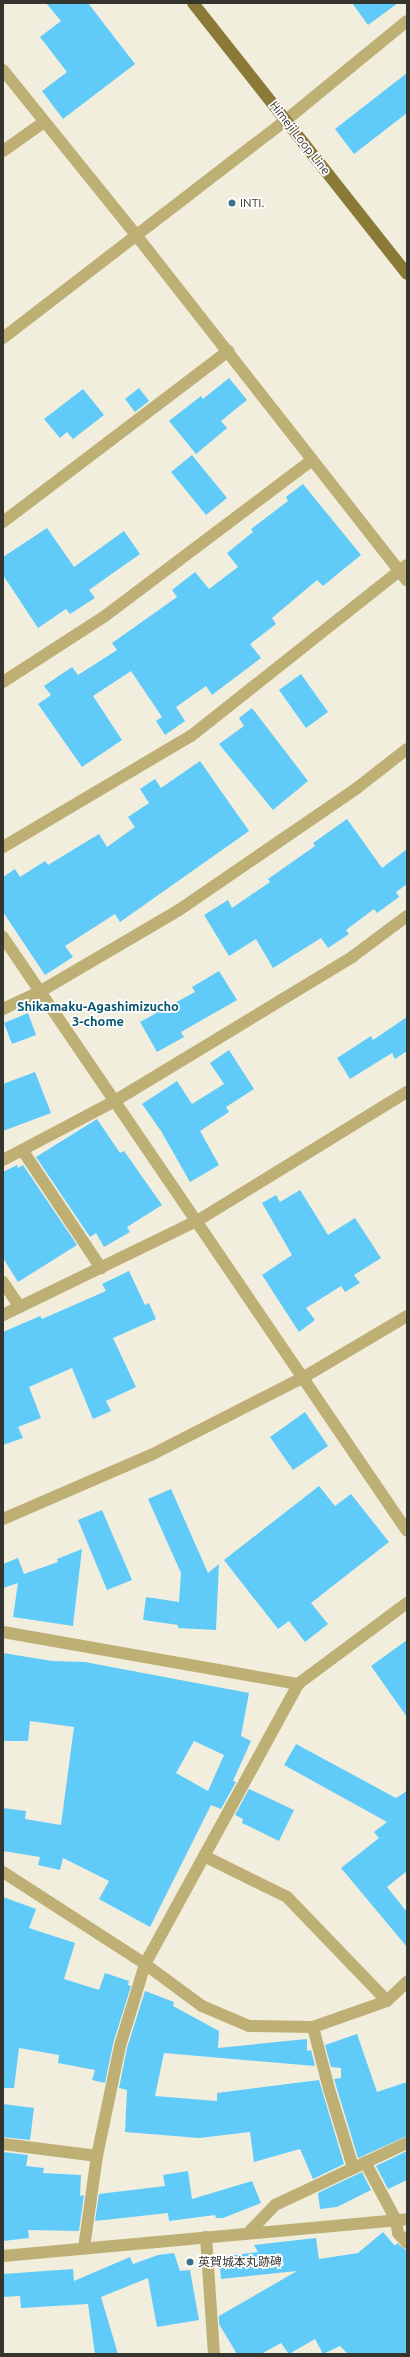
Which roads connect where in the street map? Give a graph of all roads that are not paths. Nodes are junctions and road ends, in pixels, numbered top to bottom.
1 (193, 3) edge
2 (407, 21) edge
3 (3, 70) edge
4 (286, 120) junction
5 (44, 122) junction
6 (3, 151) edge
7 (136, 235) junction
8 (407, 274) edge
9 (3, 338) edge
10 (228, 351) junction
11 (312, 460) junction
12 (3, 522) edge
13 (403, 568) edge
14 (407, 581) edge
15 (3, 682) edge
16 (407, 749) edge
17 (3, 847) edge
18 (407, 916) edge
19 (3, 936) edge
20 (41, 991) junction
21 (3, 1009) edge
22 (407, 1092) edge
23 (114, 1102) junction
24 (23, 1151) junction
25 (3, 1160) edge
26 (196, 1221) junction
27 (101, 1268) junction
28 (3, 1282) edge
29 (20, 1307) junction
30 (3, 1315) edge
31 (407, 1316) edge
32 (304, 1377) junction
33 (3, 1519) edge
34 (407, 1531) edge
35 (407, 1603) edge
36 (3, 1632) edge
37 (298, 1684) junction
38 (204, 1856) junction
39 (3, 1872) edge
40 (145, 1964) junction
41 (407, 1982) edge
42 (387, 2001) junction
43 (313, 2027) junction
44 (407, 2143) edge
45 (3, 2144) edge
46 (97, 2156) junction
47 (365, 2162) junction
48 (353, 2167) junction
49 (402, 2220) edge
50 (250, 2231) junction
51 (206, 2236) junction
52 (407, 2243) edge
53 (84, 2248) junction
54 (3, 2256) edge
55 (214, 2354) edge

1 - 4 main road, Himeji Loop Line
2 - 4 street
3 - 5 street
4 - 7 street
4 - 8 main road, Himeji Loop Line
5 - 6 street
5 - 7 street
7 - 9 street
7 - 10 street
10 - 11 street
10 - 12 street
11 - 13 street
11 - 15 street
13 - 14 street
13 - 17 street
16 - 20 street
18 - 23 street
19 - 20 street
20 - 21 street
20 - 23 street
22 - 26 street
23 - 24 street
23 - 26 street
24 - 25 street
24 - 27 street
26 - 27 street
26 - 32 street
27 - 29 street
28 - 29 street
29 - 30 street
31 - 32 street
32 - 33 street
32 - 34 street
35 - 37 street
36 - 37 street
37 - 38 street
38 - 40 street
38 - 42 street
39 - 40 street
40 - 43 street
40 - 46 street
41 - 42 street
42 - 43 street
43 - 48 street
44 - 47 street
45 - 46 street
46 - 53 street
47 - 48 street
47 - 49 street
48 - 50 street
49 - 50 street
49 - 52 street
50 - 51 street
51 - 53 street
51 - 55 street
53 - 54 street

